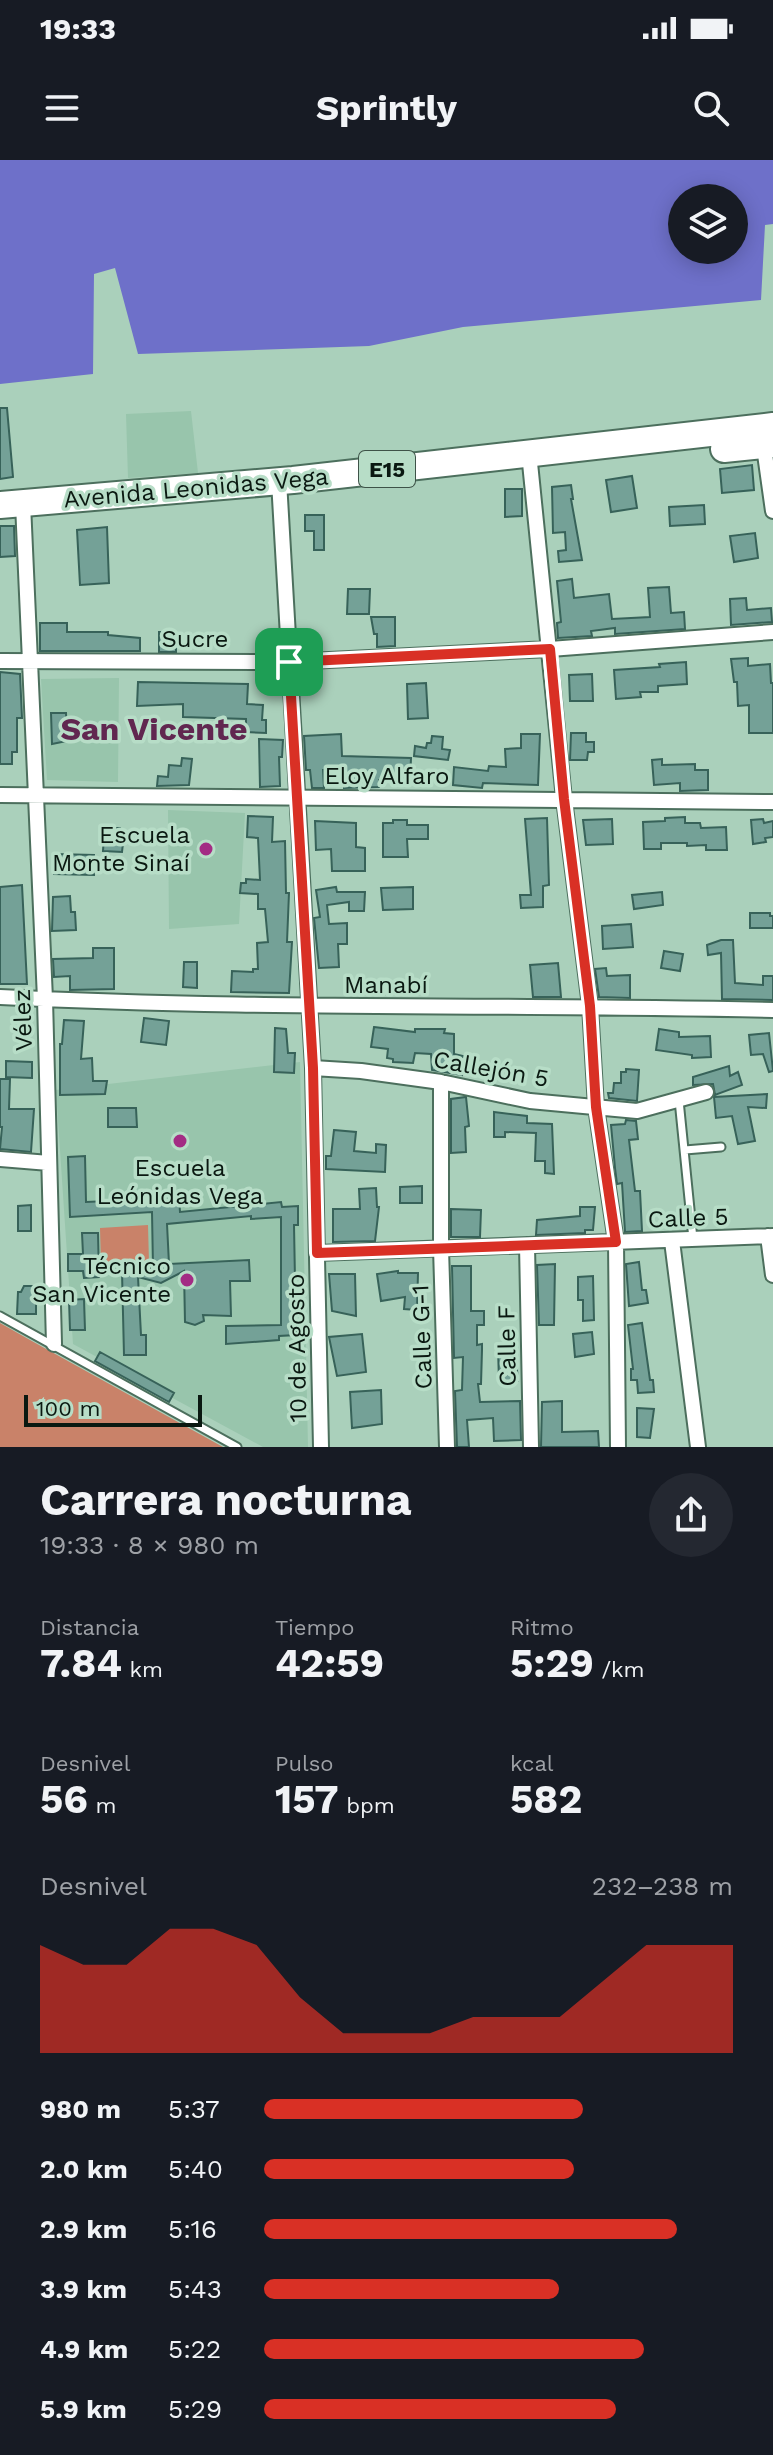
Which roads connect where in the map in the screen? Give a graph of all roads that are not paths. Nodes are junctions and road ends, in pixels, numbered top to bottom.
1 (768, 436) edge
2 (530, 461) junction
3 (280, 489) junction
4 (12, 511) edge
5 (773, 511) edge
6 (773, 632) edge
7 (550, 649) junction
8 (0, 661) edge
9 (30, 661) junction
10 (289, 662) junction
11 (0, 795) edge
12 (37, 795) junction
13 (297, 798) junction
14 (564, 799) junction
15 (773, 802) edge
16 (0, 997) edge
17 (45, 999) junction
18 (590, 1006) junction
19 (309, 1007) junction
20 (773, 1010) edge
21 (313, 1068) junction
22 (441, 1082) junction
23 (706, 1092) dead end
24 (679, 1099) junction
25 (596, 1107) junction
26 (721, 1147) dead end
27 (685, 1150) junction
28 (0, 1159) edge
29 (49, 1163) junction
30 (771, 1236) edge
31 (672, 1241) junction
32 (693, 1241) junction
33 (616, 1242) junction
34 (527, 1245) junction
35 (441, 1248) junction
36 (317, 1253) junction
37 (773, 1275) edge
38 (0, 1316) edge
39 (54, 1344) junction
40 (237, 1447) edge
41 (321, 1447) edge
42 (447, 1447) edge
43 (531, 1447) edge
44 (618, 1447) edge
45 (698, 1447) edge

1 - 2 highway, Avenida Leonidas Vega / E15
1 - 5 street
2 - 3 highway, Avenida Leonidas Vega / E15
2 - 7 street
3 - 4 highway, Avenida Leonidas Vega / E15
3 - 10 street, 10 de Agosto
4 - 9 street, Vélez
6 - 7 street, Sucre
7 - 10 street, Sucre
7 - 14 street
8 - 9 street, Sucre
9 - 10 street, Sucre
9 - 12 street, Vélez
10 - 13 street, 10 de Agosto
11 - 12 street, Eloy Alfaro
12 - 13 street, Eloy Alfaro
12 - 17 street, Vélez
13 - 14 street, Eloy Alfaro
13 - 19 street, 10 de Agosto
14 - 15 street, Eloy Alfaro
14 - 18 street
16 - 17 street, Manabí
17 - 19 street, Manabí
17 - 29 street, Vélez
18 - 19 street, Manabí
18 - 20 street, Manabí
18 - 25 street
19 - 21 street, 10 de Agosto
21 - 22 street, Callejón 5
21 - 36 street, 10 de Agosto
22 - 25 street, Callejón 5
22 - 35 street, Calle G-1
23 - 24 street, Callejón 5
24 - 25 street, Callejón 5
24 - 27 lane
25 - 33 street
26 - 27 lane
27 - 32 lane
28 - 29 street
29 - 39 street, Vélez
30 - 32 street, Calle 5
30 - 37 street
31 - 32 street, Calle 5
31 - 33 street, Calle 5
31 - 45 street
33 - 34 street, Calle 5
33 - 44 street
34 - 35 street, Calle 5
34 - 43 street, Calle F
35 - 36 street, Calle 5
35 - 42 street, Calle G-1
36 - 41 street, 10 de Agosto
38 - 39 lane
39 - 40 lane

